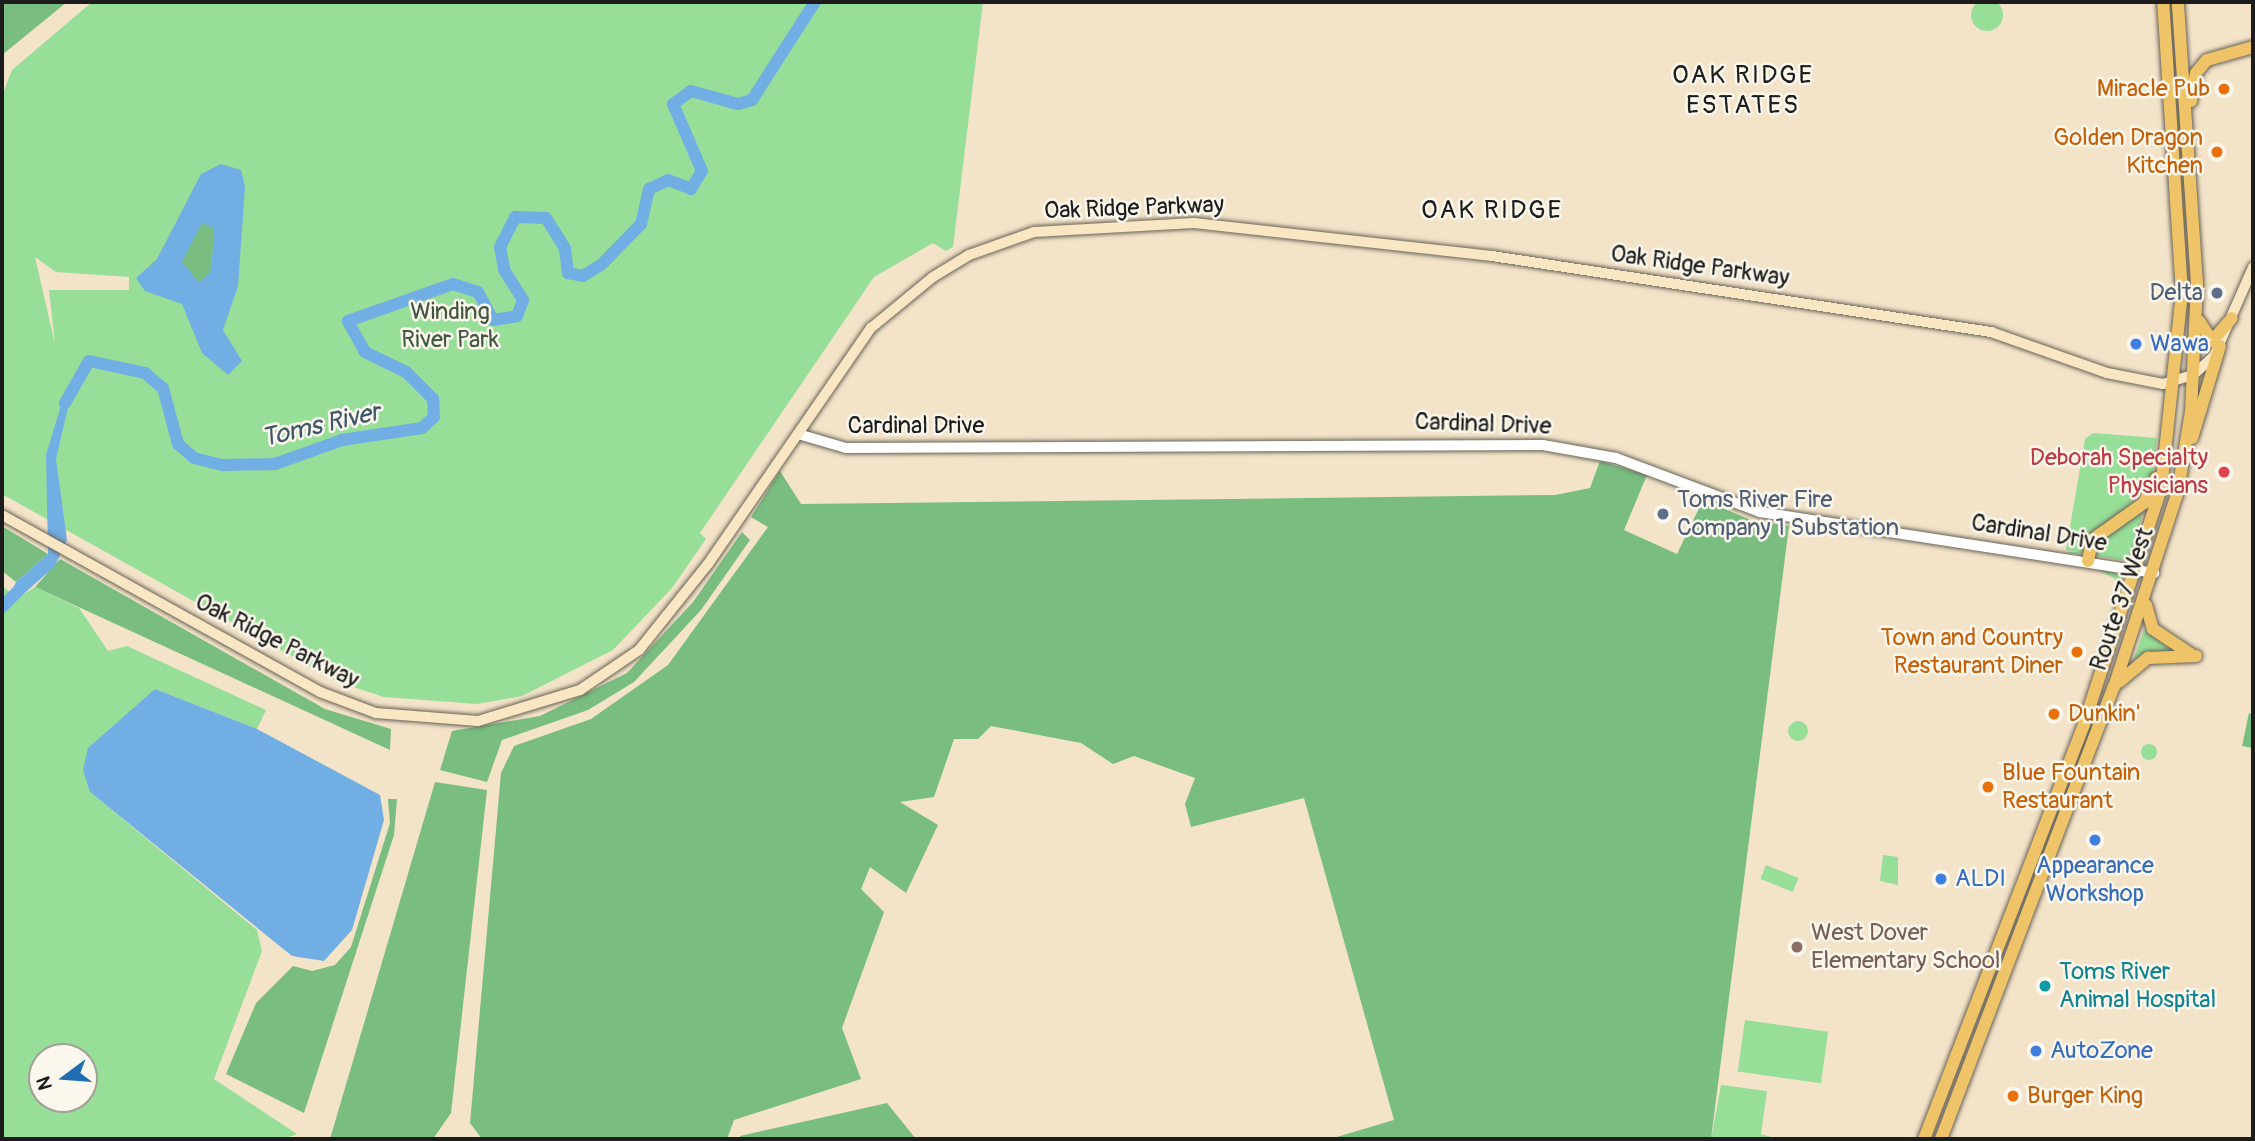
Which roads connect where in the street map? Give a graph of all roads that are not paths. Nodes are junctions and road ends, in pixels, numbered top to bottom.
1 (2163, 2) edge
2 (2178, 2) edge
3 (2253, 47) edge
4 (2188, 133) junction
5 (2253, 267) edge
6 (2197, 311) junction
7 (2232, 318) junction
8 (2220, 346) junction
9 (2193, 375) junction
10 (2177, 382) junction
11 (798, 434) junction
12 (2169, 442) junction
13 (2184, 454) junction
14 (2, 515) edge
15 (2088, 561) junction
16 (2139, 569) junction
17 (2154, 573) junction
18 (2147, 595) junction
19 (2114, 687) junction
20 (1924, 1139) edge
21 (1941, 1139) edge

1 - 10 highway, Route 37 West
2 - 4 highway, Route 37 West
3 - 4 highway
4 - 6 highway, Route 37 West
5 - 7 main road
6 - 7 highway
6 - 9 highway, Route 37 West
7 - 8 main road
8 - 9 main road
8 - 13 highway
9 - 10 main road
9 - 13 highway, Route 37 West
10 - 11 main road, Oak Ridge Parkway
10 - 12 highway, Route 37 West
11 - 14 main road, Oak Ridge Parkway
11 - 15 street, Cardinal Drive
12 - 15 highway
12 - 16 highway, Route 37 West
13 - 17 highway, Route 37 West
15 - 16 street, Cardinal Drive
16 - 17 street, Cardinal Drive
16 - 20 highway, Route 37 West
17 - 18 highway, Route 37 West
18 - 19 highway, Route 37 West
18 - 19 highway
19 - 21 highway, Route 37 West

